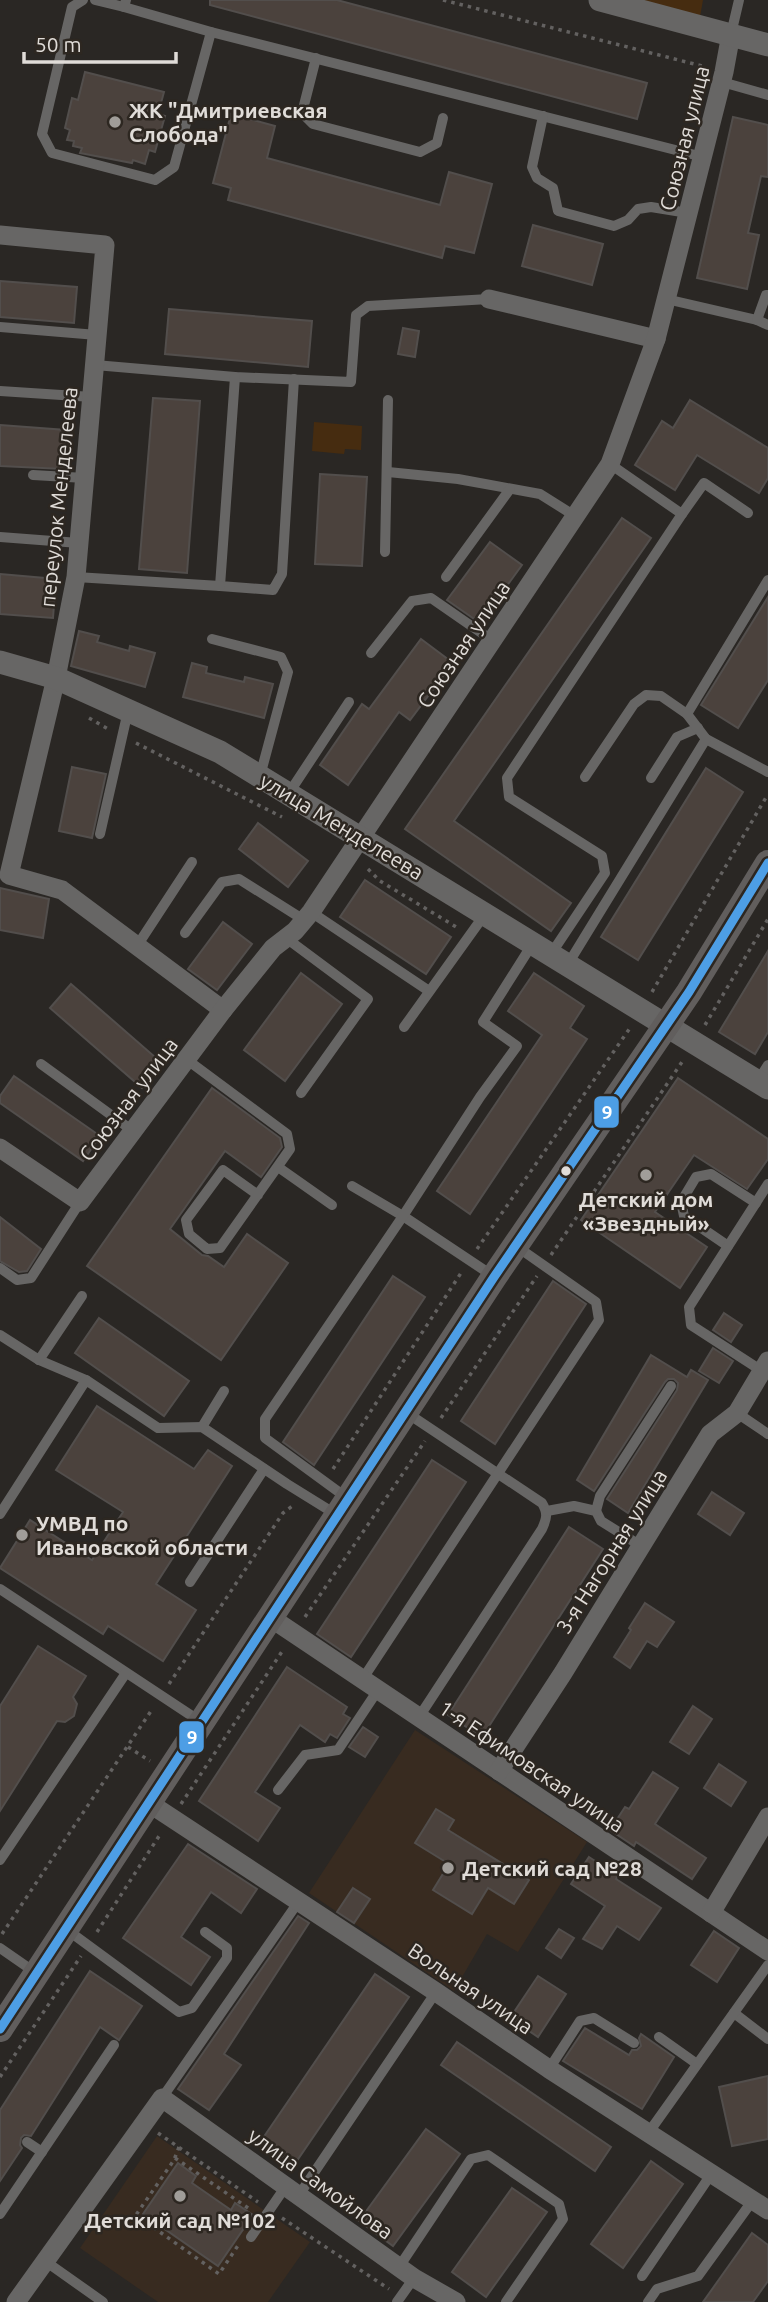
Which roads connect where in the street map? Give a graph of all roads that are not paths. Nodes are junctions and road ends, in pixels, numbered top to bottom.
1 (83, 0) edge
2 (95, 0) edge
3 (600, 0) edge
4 (739, 0) edge
5 (125, 4) edge
6 (211, 32) junction
7 (731, 34) junction
8 (768, 45) edge
9 (316, 58) junction
10 (723, 77) junction
11 (768, 95) edge
12 (543, 116) junction
13 (443, 118) dead end
14 (703, 157) junction
15 (688, 213) junction
16 (0, 235) edge
17 (768, 295) edge
18 (489, 299) joint
19 (666, 299) junction
20 (757, 320) junction
21 (768, 325) edge
22 (0, 327) edge
23 (97, 335) junction
24 (656, 338) junction
25 (95, 365) junction
26 (235, 377) junction
27 (294, 379) junction
28 (0, 391) edge
29 (92, 397) junction
30 (388, 400) dead end
31 (610, 464) junction
32 (388, 472) junction
33 (33, 475) dead end
34 (85, 478) junction
35 (510, 489) junction
36 (748, 513) dead end
37 (682, 514) junction
38 (575, 516) junction
39 (0, 537) edge
40 (79, 543) junction
41 (385, 552) dead end
42 (76, 577) junction
43 (446, 577) dead end
44 (768, 580) edge
45 (220, 586) junction
46 (212, 639) dead end
47 (492, 641) junction
48 (371, 653) dead end
49 (0, 662) edge
50 (56, 678) junction
51 (349, 702) dead end
52 (128, 711) junction
53 (687, 714) junction
54 (698, 728) junction
55 (706, 738) junction
56 (768, 772) edge
57 (260, 776) junction
58 (585, 777) dead end
59 (651, 778) dead end
60 (288, 793) junction
61 (100, 834) dead end
62 (357, 845) junction
63 (192, 862) dead end
64 (768, 863) edge
65 (5, 874) edge
66 (485, 913) junction
67 (308, 916) junction
68 (185, 933) dead end
69 (286, 938) junction
70 (137, 946) junction
71 (551, 954) junction
72 (429, 991) junction
73 (223, 1010) junction
74 (667, 1024) junction
75 (404, 1027) dead end
76 (186, 1059) junction
77 (41, 1064) dead end
78 (765, 1078) edge
79 (301, 1093) dead end
80 (133, 1131) junction
81 (0, 1148) edge
82 (278, 1167) junction
83 (768, 1184) edge
84 (352, 1186) dead end
85 (258, 1195) junction
86 (80, 1202) junction
87 (755, 1203) junction
88 (332, 1205) dead end
89 (403, 1216) junction
90 (515, 1245) junction
91 (728, 1246) junction
92 (0, 1268) edge
93 (494, 1277) junction
94 (82, 1296) dead end
95 (0, 1335) edge
96 (39, 1360) junction
97 (765, 1366) edge
98 (86, 1380) junction
99 (671, 1386) dead end
100 (224, 1391) dead end
101 (406, 1413) junction
102 (737, 1413) junction
103 (202, 1427) junction
104 (768, 1434) edge
105 (264, 1469) junction
106 (498, 1475) junction
107 (344, 1507) junction
108 (547, 1511) junction
109 (596, 1511) junction
110 (0, 1514) edge
111 (641, 1546) junction
112 (190, 1582) dead end
113 (0, 1589) edge
114 (271, 1618) junction
115 (127, 1673) junction
116 (370, 1685) junction
117 (419, 1717) junction
118 (202, 1722) junction
119 (499, 1772) junction
120 (278, 1790) dead end
121 (149, 1802) junction
122 (768, 1817) edge
123 (0, 1860) edge
124 (299, 1901) junction
125 (711, 1913) junction
126 (66, 1929) junction
127 (205, 1932) dead end
128 (0, 1948) edge
129 (768, 1951) edge
130 (768, 1965) edge
131 (37, 1973) junction
132 (436, 1992) junction
133 (734, 2013) junction
134 (0, 2029) edge
135 (659, 2037) dead end
136 (768, 2039) edge
137 (634, 2043) dead end
138 (114, 2045) dead end
139 (697, 2064) junction
140 (549, 2069) junction
141 (162, 2098) junction
142 (649, 2132) junction
143 (27, 2142) dead end
144 (42, 2152) junction
145 (712, 2173) junction
146 (293, 2190) junction
147 (764, 2207) edge
148 (0, 2214) edge
149 (248, 2236) road end
150 (45, 2261) junction
151 (406, 2272) junction
152 (642, 2276) dead end
153 (396, 2297) edge
154 (16, 2302) edge
155 (103, 2302) edge
156 (456, 2302) edge
157 (506, 2302) edge
158 (648, 2302) edge

1 - 6 lane
2 - 5 lane
3 - 7 street
4 - 7 lane
5 - 6 lane
6 - 9 lane
7 - 8 street
7 - 10 street, Союзная улица
9 - 12 lane
9 - 13 lane
10 - 11 lane
10 - 14 street, Союзная улица
12 - 14 lane
12 - 15 lane
14 - 15 street, Союзная улица
15 - 19 street, Союзная улица
16 - 23 street, переулок Менделеева
17 - 20 lane
18 - 24 street
18 - 27 lane
19 - 20 lane
19 - 24 street, Союзная улица
20 - 21 lane
22 - 23 lane
23 - 25 street, переулок Менделеева
24 - 31 street, Союзная улица
25 - 26 lane
25 - 29 street, переулок Менделеева
26 - 27 lane
26 - 45 lane
27 - 45 lane
28 - 29 lane
29 - 34 street, переулок Менделеева
30 - 32 lane
31 - 37 lane
31 - 38 street, Союзная улица
32 - 35 lane
32 - 41 lane
33 - 34 lane
34 - 40 street, переулок Менделеева
35 - 38 lane
35 - 43 lane
36 - 37 lane
37 - 71 lane
38 - 47 street, Союзная улица
39 - 40 lane
40 - 42 street, переулок Менделеева
42 - 45 lane
42 - 50 street, переулок Менделеева
44 - 53 lane
46 - 57 lane
47 - 48 lane
47 - 62 street, Союзная улица
49 - 50 street, улица Менделеева
50 - 52 street, улица Менделеева
50 - 65 street, переулок Менделеева
51 - 60 lane
52 - 57 street, улица Менделеева
52 - 61 lane
53 - 54 lane
53 - 58 lane
54 - 55 lane
54 - 59 lane
55 - 56 lane
55 - 71 lane
57 - 60 street, улица Менделеева
60 - 62 street, улица Менделеева
62 - 66 street, улица Менделеева
62 - 67 street, Союзная улица
63 - 70 lane
64 - 74 main road
65 - 70 street
66 - 71 street, улица Менделеева
66 - 72 lane
67 - 68 lane
67 - 69 street, Союзная улица
67 - 72 lane
69 - 73 street, Союзная улица
69 - 79 lane
70 - 73 street
71 - 74 street, улица Менделеева
71 - 89 lane
72 - 75 lane
73 - 76 street, Союзная улица
74 - 78 street, улица Менделеева
74 - 90 main road
76 - 80 street, Союзная улица
76 - 82 lane
77 - 80 lane
80 - 86 street, Союзная улица
81 - 86 street
82 - 85 lane
82 - 88 lane
83 - 87 lane
84 - 89 lane
85 - 85 lane
86 - 92 lane
87 - 91 lane
87 - 91 lane
89 - 93 lane
89 - 107 lane
90 - 93 main road
90 - 106 lane
91 - 97 lane
93 - 101 main road
94 - 96 lane
95 - 96 lane
96 - 98 lane
97 - 102 street, 3-я Нагорная улица
98 - 103 lane
98 - 110 lane
99 - 109 lane
100 - 103 lane
101 - 106 lane
101 - 107 main road
102 - 104 lane
102 - 111 street, 3-я Нагорная улица
103 - 105 lane
105 - 107 lane
105 - 112 lane
106 - 108 lane
106 - 116 lane
107 - 114 main road
108 - 109 lane
108 - 117 lane
109 - 111 lane
111 - 119 street, 3-я Нагорная улица
113 - 115 lane
114 - 116 street, 1-я Ефимовская улица
114 - 118 main road
115 - 118 lane
115 - 123 lane
116 - 117 street, 1-я Ефимовская улица
116 - 120 lane
117 - 119 street, 1-я Ефимовская улица
118 - 121 main road
119 - 125 street, 1-я Ефимовская улица
121 - 124 street, Вольная улица
121 - 126 main road
122 - 125 street
124 - 132 street, Вольная улица
124 - 141 lane
125 - 129 street, 1-я Ефимовская улица
126 - 127 lane
126 - 131 main road
128 - 131 lane
130 - 133 lane
131 - 134 main road
132 - 140 street, Вольная улица
132 - 146 lane
133 - 136 lane
133 - 139 lane
135 - 139 lane
137 - 140 lane
138 - 144 lane
139 - 142 lane
140 - 142 street, Вольная улица
141 - 146 street, улица Самойлова
141 - 150 street
142 - 145 street, Вольная улица
143 - 144 lane
144 - 148 lane
145 - 147 street, Вольная улица
145 - 152 lane
146 - 149 lane
146 - 151 street, улица Самойлова
147 - 158 lane
150 - 154 street
150 - 155 lane
151 - 153 lane
151 - 156 street, улица Самойлова
151 - 157 lane

